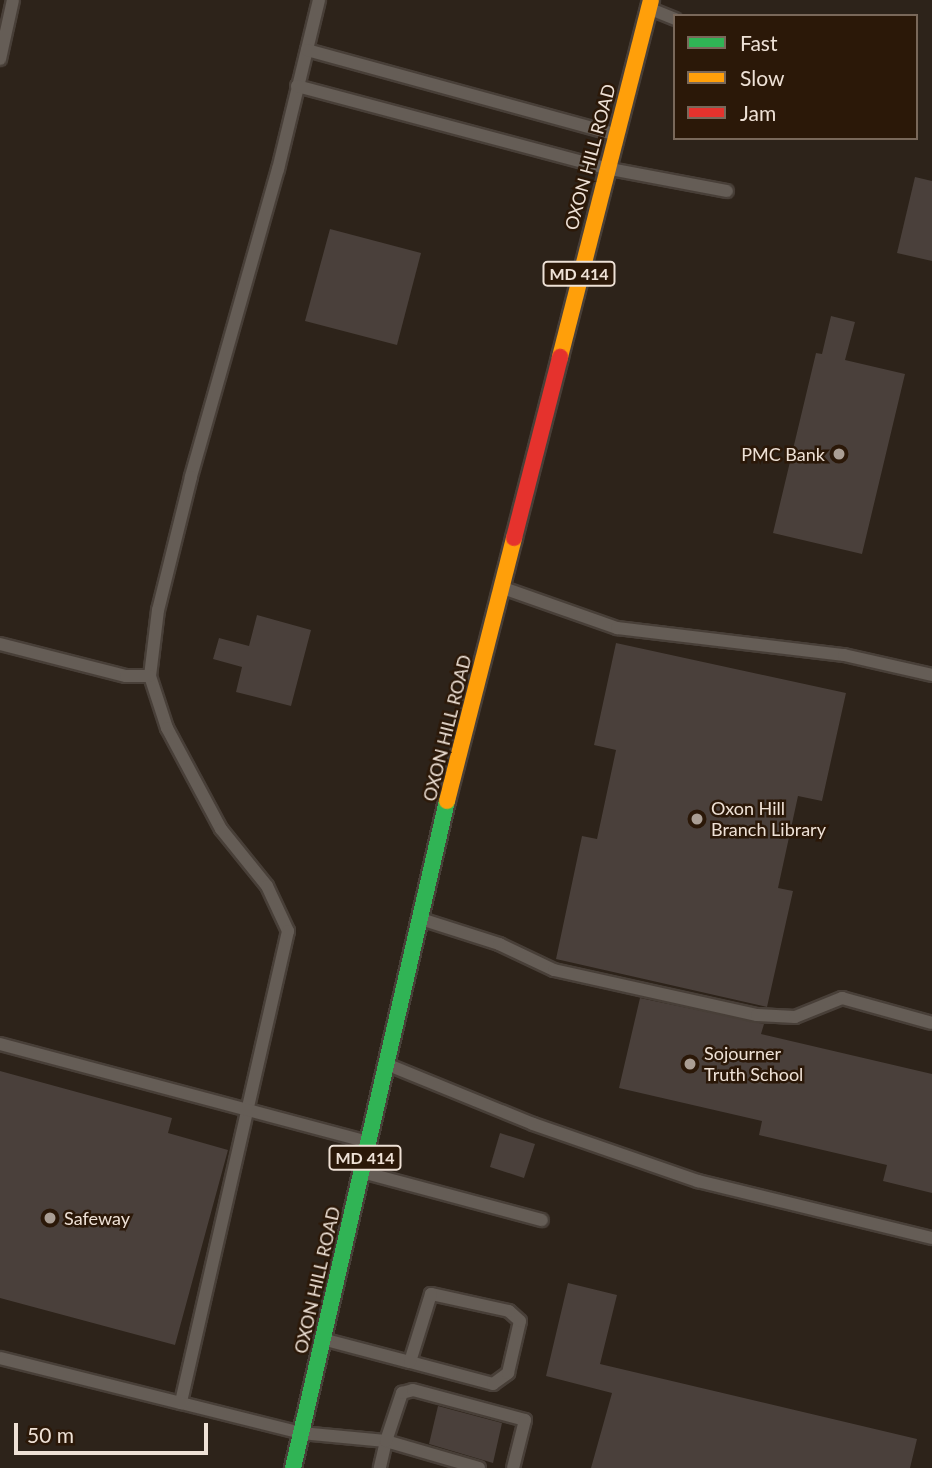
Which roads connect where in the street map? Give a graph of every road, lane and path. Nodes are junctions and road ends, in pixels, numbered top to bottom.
1 (13, 0) edge
2 (319, 0) edge
3 (650, 5) edge
4 (673, 18) edge
5 (307, 50) junction
6 (0, 59) edge
7 (297, 86) junction
8 (615, 134) junction
9 (605, 168) junction
10 (726, 191) dead end
11 (503, 588) junction
12 (0, 644) edge
13 (932, 675) edge
14 (150, 676) junction
15 (420, 919) junction
16 (932, 1023) edge
17 (0, 1044) edge
18 (388, 1064) junction
19 (249, 1109) junction
20 (369, 1142) junction
21 (362, 1172) junction
22 (542, 1220) dead end
23 (932, 1238) edge
24 (322, 1339) junction
25 (0, 1358) edge
26 (410, 1362) junction
27 (181, 1403) junction
28 (301, 1433) junction
29 (386, 1441) junction
30 (293, 1468) edge
31 (380, 1468) edge
32 (479, 1468) edge
33 (513, 1468) edge

1 - 6 lane
2 - 5 lane
3 - 4 lane
3 - 8 main road, OXON HILL ROAD / MD 414
5 - 7 lane
5 - 8 lane
7 - 9 lane
7 - 14 lane
8 - 9 main road, OXON HILL ROAD / MD 414
9 - 10 lane
9 - 11 main road, OXON HILL ROAD / MD 414
11 - 13 lane
11 - 15 main road, OXON HILL ROAD / MD 414
12 - 14 lane
14 - 19 lane
15 - 16 lane
15 - 18 main road, OXON HILL ROAD / MD 414
17 - 19 lane
18 - 20 main road, OXON HILL ROAD / MD 414
18 - 23 lane
19 - 20 lane
19 - 27 lane
20 - 21 main road, OXON HILL ROAD / MD 414
21 - 22 lane
21 - 24 main road, OXON HILL ROAD / MD 414
24 - 26 lane
24 - 28 main road, OXON HILL ROAD / MD 414
25 - 27 lane
26 - 26 lane
27 - 28 lane
28 - 29 lane
28 - 30 main road, OXON HILL ROAD / MD 414
29 - 31 lane
29 - 32 lane
29 - 33 lane

